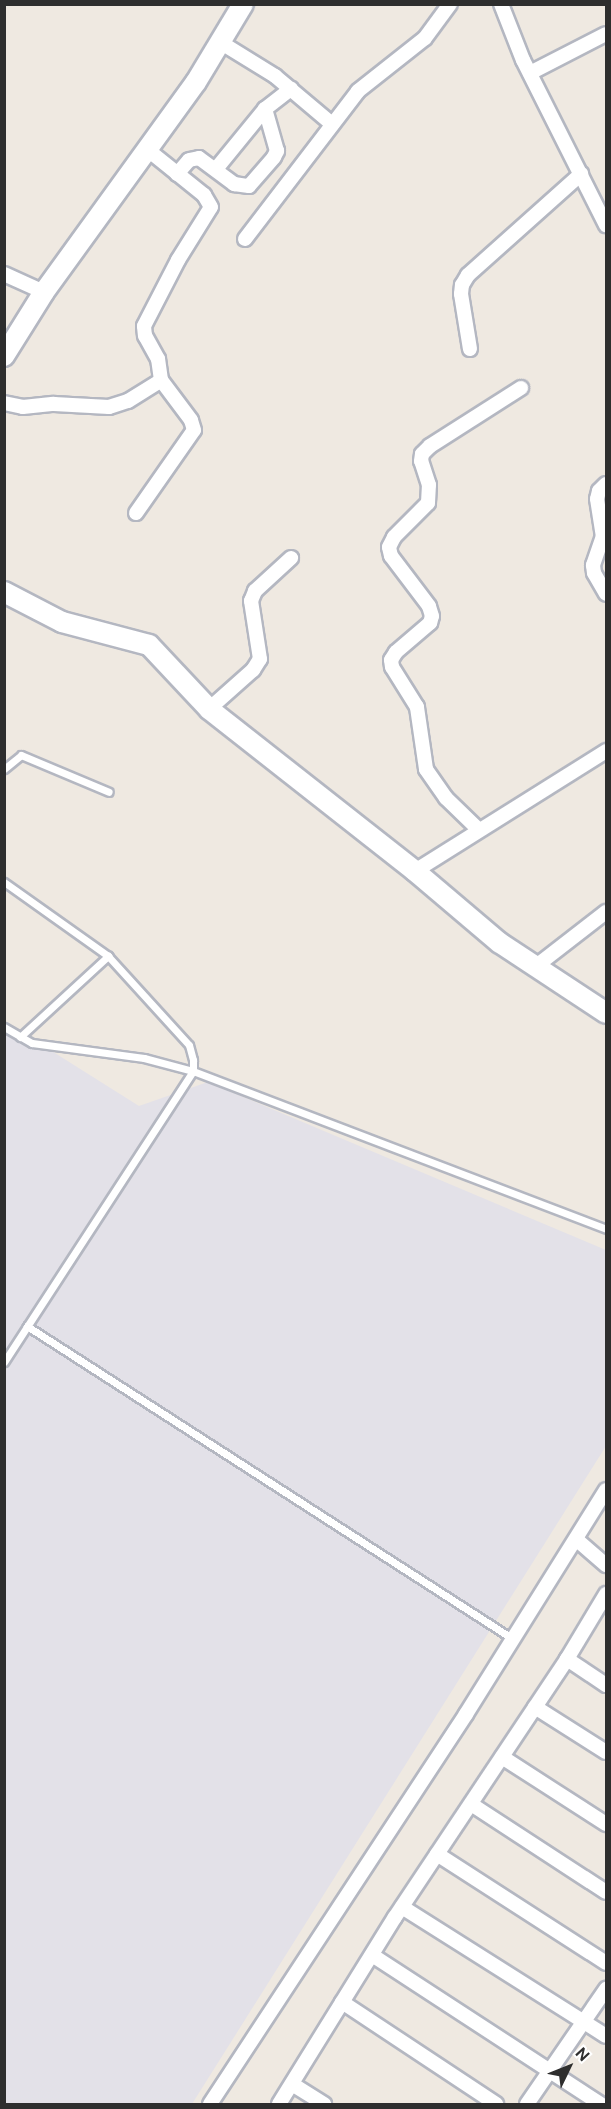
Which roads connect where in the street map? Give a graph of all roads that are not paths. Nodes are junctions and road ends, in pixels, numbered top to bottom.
1 (243, 4) edge
2 (450, 4) edge
3 (501, 4) edge
4 (606, 34) edge
5 (220, 42) junction
6 (530, 73) junction
7 (291, 89) junction
8 (265, 109) junction
9 (332, 124) junction
10 (148, 150) junction
11 (216, 170) junction
12 (177, 174) junction
13 (581, 174) junction
14 (606, 225) edge
15 (245, 239) dead end
16 (4, 274) edge
17 (44, 292) junction
18 (470, 349) dead end
19 (4, 356) edge
20 (161, 380) junction
21 (521, 388) dead end
22 (4, 403) edge
23 (606, 484) edge
24 (136, 513) dead end
25 (291, 558) dead end
26 (4, 592) edge
27 (606, 594) edge
28 (209, 709) junction
29 (606, 751) edge
30 (4, 769) edge
31 (109, 792) dead end
32 (479, 830) junction
33 (415, 871) junction
34 (4, 882) edge
35 (606, 912) edge
36 (108, 956) junction
37 (535, 967) junction
38 (606, 1014) edge
39 (4, 1027) edge
40 (20, 1037) junction
41 (193, 1071) junction
42 (606, 1229) edge
43 (27, 1326) junction
44 (4, 1362) edge
45 (606, 1490) edge
46 (576, 1539) junction
47 (606, 1565) edge
48 (606, 1594) edge
49 (513, 1639) junction
50 (567, 1659) junction
51 (606, 1685) edge
52 (535, 1707) junction
53 (606, 1752) edge
54 (502, 1757) junction
55 (471, 1804) junction
56 (606, 1824) edge
57 (437, 1854) junction
58 (606, 1892) edge
59 (402, 1907) junction
60 (372, 1955) junction
61 (606, 1963) edge
62 (606, 1989) edge
63 (342, 2002) junction
64 (584, 2022) junction
65 (606, 2036) edge
66 (550, 2071) junction
67 (291, 2084) junction
68 (210, 2104) edge
69 (279, 2104) edge
70 (324, 2104) edge
71 (496, 2104) edge
72 (527, 2104) edge
73 (601, 2104) edge

1 - 5 street
2 - 9 street
3 - 6 street
4 - 6 street
5 - 7 street
5 - 10 street
6 - 13 street
7 - 8 street
7 - 9 street
8 - 11 street
8 - 11 street
9 - 15 street
10 - 12 street
10 - 17 street
11 - 12 street
12 - 20 street
13 - 14 street
13 - 18 street
16 - 17 street
17 - 19 street
20 - 22 street
20 - 24 street
21 - 32 street
23 - 27 street
25 - 28 street
26 - 28 street
28 - 33 street
29 - 32 street
30 - 31 lane
32 - 33 street
33 - 37 street
34 - 36 lane
35 - 37 street
36 - 40 lane
36 - 41 lane
37 - 38 street
39 - 40 lane
40 - 41 lane
41 - 42 lane
41 - 43 lane
43 - 44 lane
43 - 49 lane
45 - 46 street
46 - 47 street
46 - 49 street
48 - 50 street
49 - 68 street
50 - 51 street
50 - 52 street
52 - 53 street
52 - 54 street
54 - 55 street
54 - 56 street
55 - 57 street
55 - 58 street
57 - 59 street
57 - 61 street
59 - 60 street
59 - 64 street
60 - 63 street
60 - 66 street
62 - 64 street
63 - 67 street
63 - 71 street
64 - 65 street
64 - 66 street
66 - 72 street
66 - 73 street
67 - 69 street
67 - 70 street

